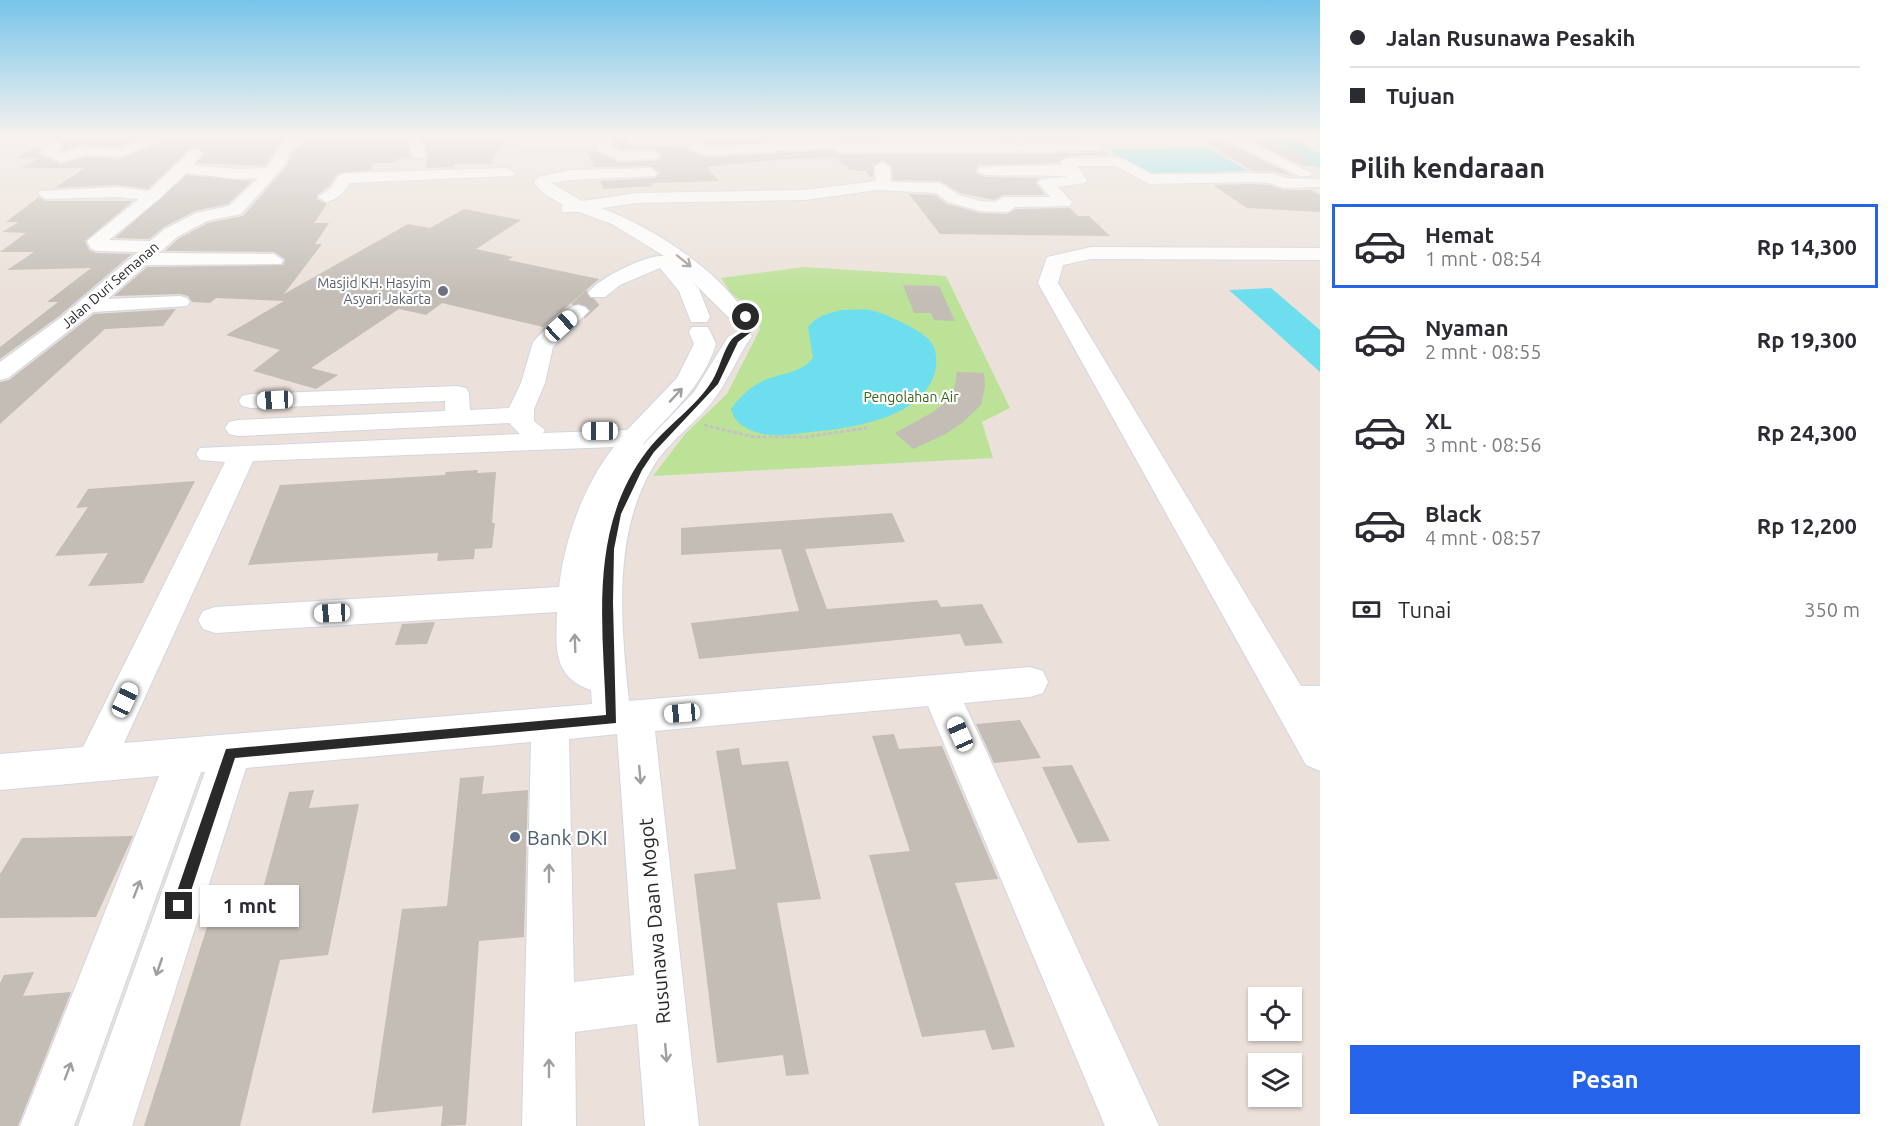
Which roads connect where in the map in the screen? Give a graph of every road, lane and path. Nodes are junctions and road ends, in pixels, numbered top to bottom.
1 (103, 190) edge
2 (154, 190) edge
3 (256, 190) edge
4 (338, 190) edge
5 (544, 190) edge
6 (848, 190) edge
7 (918, 190) edge
8 (995, 190) edge
9 (1053, 190) edge
10 (1294, 190) edge
11 (937, 192) joint
12 (98, 193) junction
13 (997, 193) junction
14 (46, 194) dead end
15 (153, 196) junction
16 (326, 197) dead end
17 (1309, 199) dead end
18 (576, 207) junction
19 (146, 253) junction
20 (1320, 254) edge
21 (216, 260) junction
22 (274, 260) dead end
23 (661, 261) junction
24 (201, 275) dead end
25 (598, 293) tunnel mouth
26 (180, 302) dead end
27 (88, 306) junction
28 (578, 311) tunnel mouth
29 (700, 324) junction
30 (738, 324) junction
31 (0, 373) edge
32 (345, 397) junction
33 (251, 401) dead end
34 (520, 415) junction
35 (458, 418) junction
36 (683, 418) junction
37 (337, 423) junction
38 (867, 428) dead end
39 (637, 434) junction
40 (241, 440) junction
41 (210, 454) dead end
42 (575, 598) junction
43 (215, 620) dead end
44 (609, 676) junction
45 (1030, 682) dead end
46 (940, 690) junction
47 (1305, 702) edge
48 (623, 718) junction
49 (549, 724) junction
50 (1320, 753) edge
51 (209, 754) junction
52 (95, 764) junction
53 (0, 772) edge
54 (660, 996) junction
55 (549, 1010) junction
56 (47, 1126) edge
57 (105, 1126) edge
58 (549, 1126) edge
59 (672, 1126) edge
60 (1132, 1126) edge

1 - 12 street
2 - 15 street
3 - 19 street, Jalan Duri Semanan
4 - 16 street
5 - 18 street
6 - 18 street
7 - 11 street
8 - 13 street
9 - 13 street
10 - 17 street
11 - 13 street
12 - 14 street
12 - 15 street
15 - 19 street
18 - 23 street
18 -> 30 street
19 - 21 street
19 - 27 street, Jalan Duri Semanan
20 - 47 street
21 - 22 street
21 - 24 street
23 - 25 street
23 - 29 street
26 - 27 street
27 - 31 street, Jalan Duri Semanan
28 - 34 street
29 - 30 street
39 -> 29 street
30 - 36 street, Rusunawa Daan Mogot
32 - 33 street
32 - 35 street
32 - 37 street
34 - 35 street
34 - 39 street
35 - 37 street
36 - 38 path
36 - 44 street, Rusunawa Daan Mogot
37 - 40 street
39 - 40 street
39 - 42 street
40 - 41 street
40 - 52 street
42 - 43 street
44 -> 42 street
44 - 48 street, Rusunawa Daan Mogot
45 - 46 street
46 - 48 street
46 - 60 street
47 - 50 street
48 - 49 street
48 -> 54 street, Rusunawa Daan Mogot
49 - 51 street
55 -> 49 street
51 - 52 street
56 -> 51 street
51 -> 57 street
52 - 53 street
54 - 55 street
54 -> 59 street, Rusunawa Daan Mogot
58 -> 55 street

